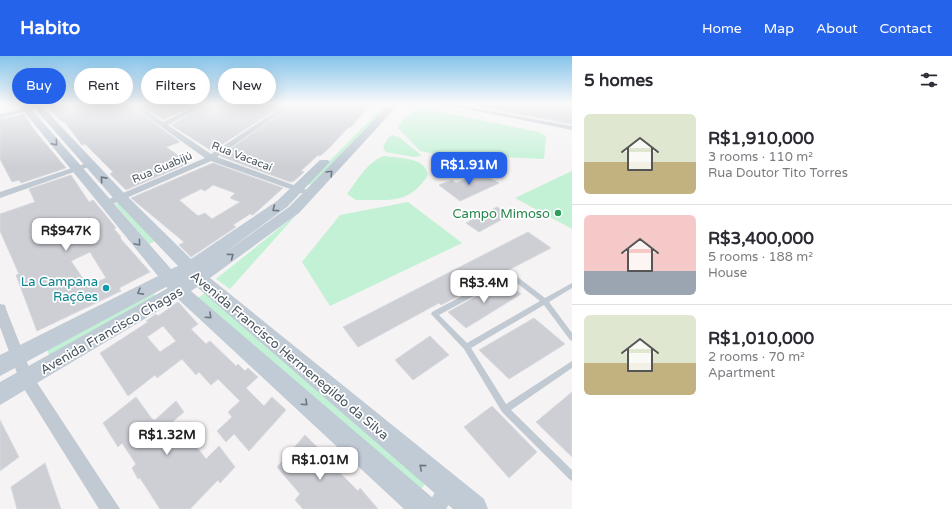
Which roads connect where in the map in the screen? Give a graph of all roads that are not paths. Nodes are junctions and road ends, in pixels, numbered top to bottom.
1 (44, 124) edge
2 (49, 124) edge
3 (160, 124) edge
4 (167, 124) edge
5 (261, 124) edge
6 (361, 124) edge
7 (376, 124) edge
8 (551, 124) edge
9 (163, 126) junction
10 (572, 128) edge
11 (212, 158) junction
12 (90, 165) junction
13 (77, 169) junction
14 (298, 188) junction
15 (310, 193) junction
16 (0, 195) edge
17 (120, 197) junction
18 (105, 204) junction
19 (193, 274) junction
20 (173, 284) junction
21 (572, 284) edge
22 (544, 300) junction
23 (0, 309) edge
24 (572, 338) edge
25 (466, 347) junction
26 (17, 357) junction
27 (572, 364) edge
28 (0, 366) edge
29 (26, 379) junction
30 (0, 394) edge
31 (505, 409) junction
32 (572, 476) edge
33 (449, 488) junction
34 (110, 509) edge
35 (424, 509) edge
36 (435, 509) edge
37 (474, 509) edge

1 -> 13 main road, Avenida Francisco Hermenegildo da Silva
2 - 12 main road, Avenida Francisco Hermenegildo da Silva
3 - 9 street, Rua Vacacaí
4 - 9 street
5 - 11 street, Rua Guabijú
6 - 14 main road, Avenida Francisco Chagas
15 -> 7 main road, Avenida Francisco Chagas
8 - 10 street
9 - 11 street, Rua Vacacaí
11 - 14 street, Rua Vacacaí
11 - 17 street, Rua Guabijú
12 - 13 street
17 -> 12 main road, Avenida Francisco Hermenegildo da Silva
13 - 16 street
13 - 18 main road, Avenida Francisco Hermenegildo da Silva
14 - 15 street, Rua Vacacaí
14 -> 19 main road, Avenida Francisco Chagas
19 -> 15 main road, Avenida Francisco Chagas
17 - 18 street, Rua Guabijú
17 - 19 main road, Avenida Francisco Hermenegildo da Silva
18 -> 20 main road, Avenida Francisco Hermenegildo da Silva
19 - 20 main road, Avenida Francisco Chagas
33 -> 19 main road, Avenida Francisco Hermenegildo da Silva
20 -> 26 main road, Avenida Francisco Chagas
20 - 29 main road, Avenida Francisco Chagas
20 -> 35 main road, Avenida Francisco Hermenegildo da Silva
21 - 22 lane
22 - 24 lane
22 - 25 lane
22 - 25 lane
23 - 26 street
25 - 31 lane
26 - 28 main road, Avenida Francisco Chagas
26 - 29 street
27 - 31 lane
29 - 30 main road, Avenida Francisco Chagas
29 - 34 street
31 - 32 lane
33 - 36 street
33 - 37 main road, Avenida Francisco Hermenegildo da Silva

